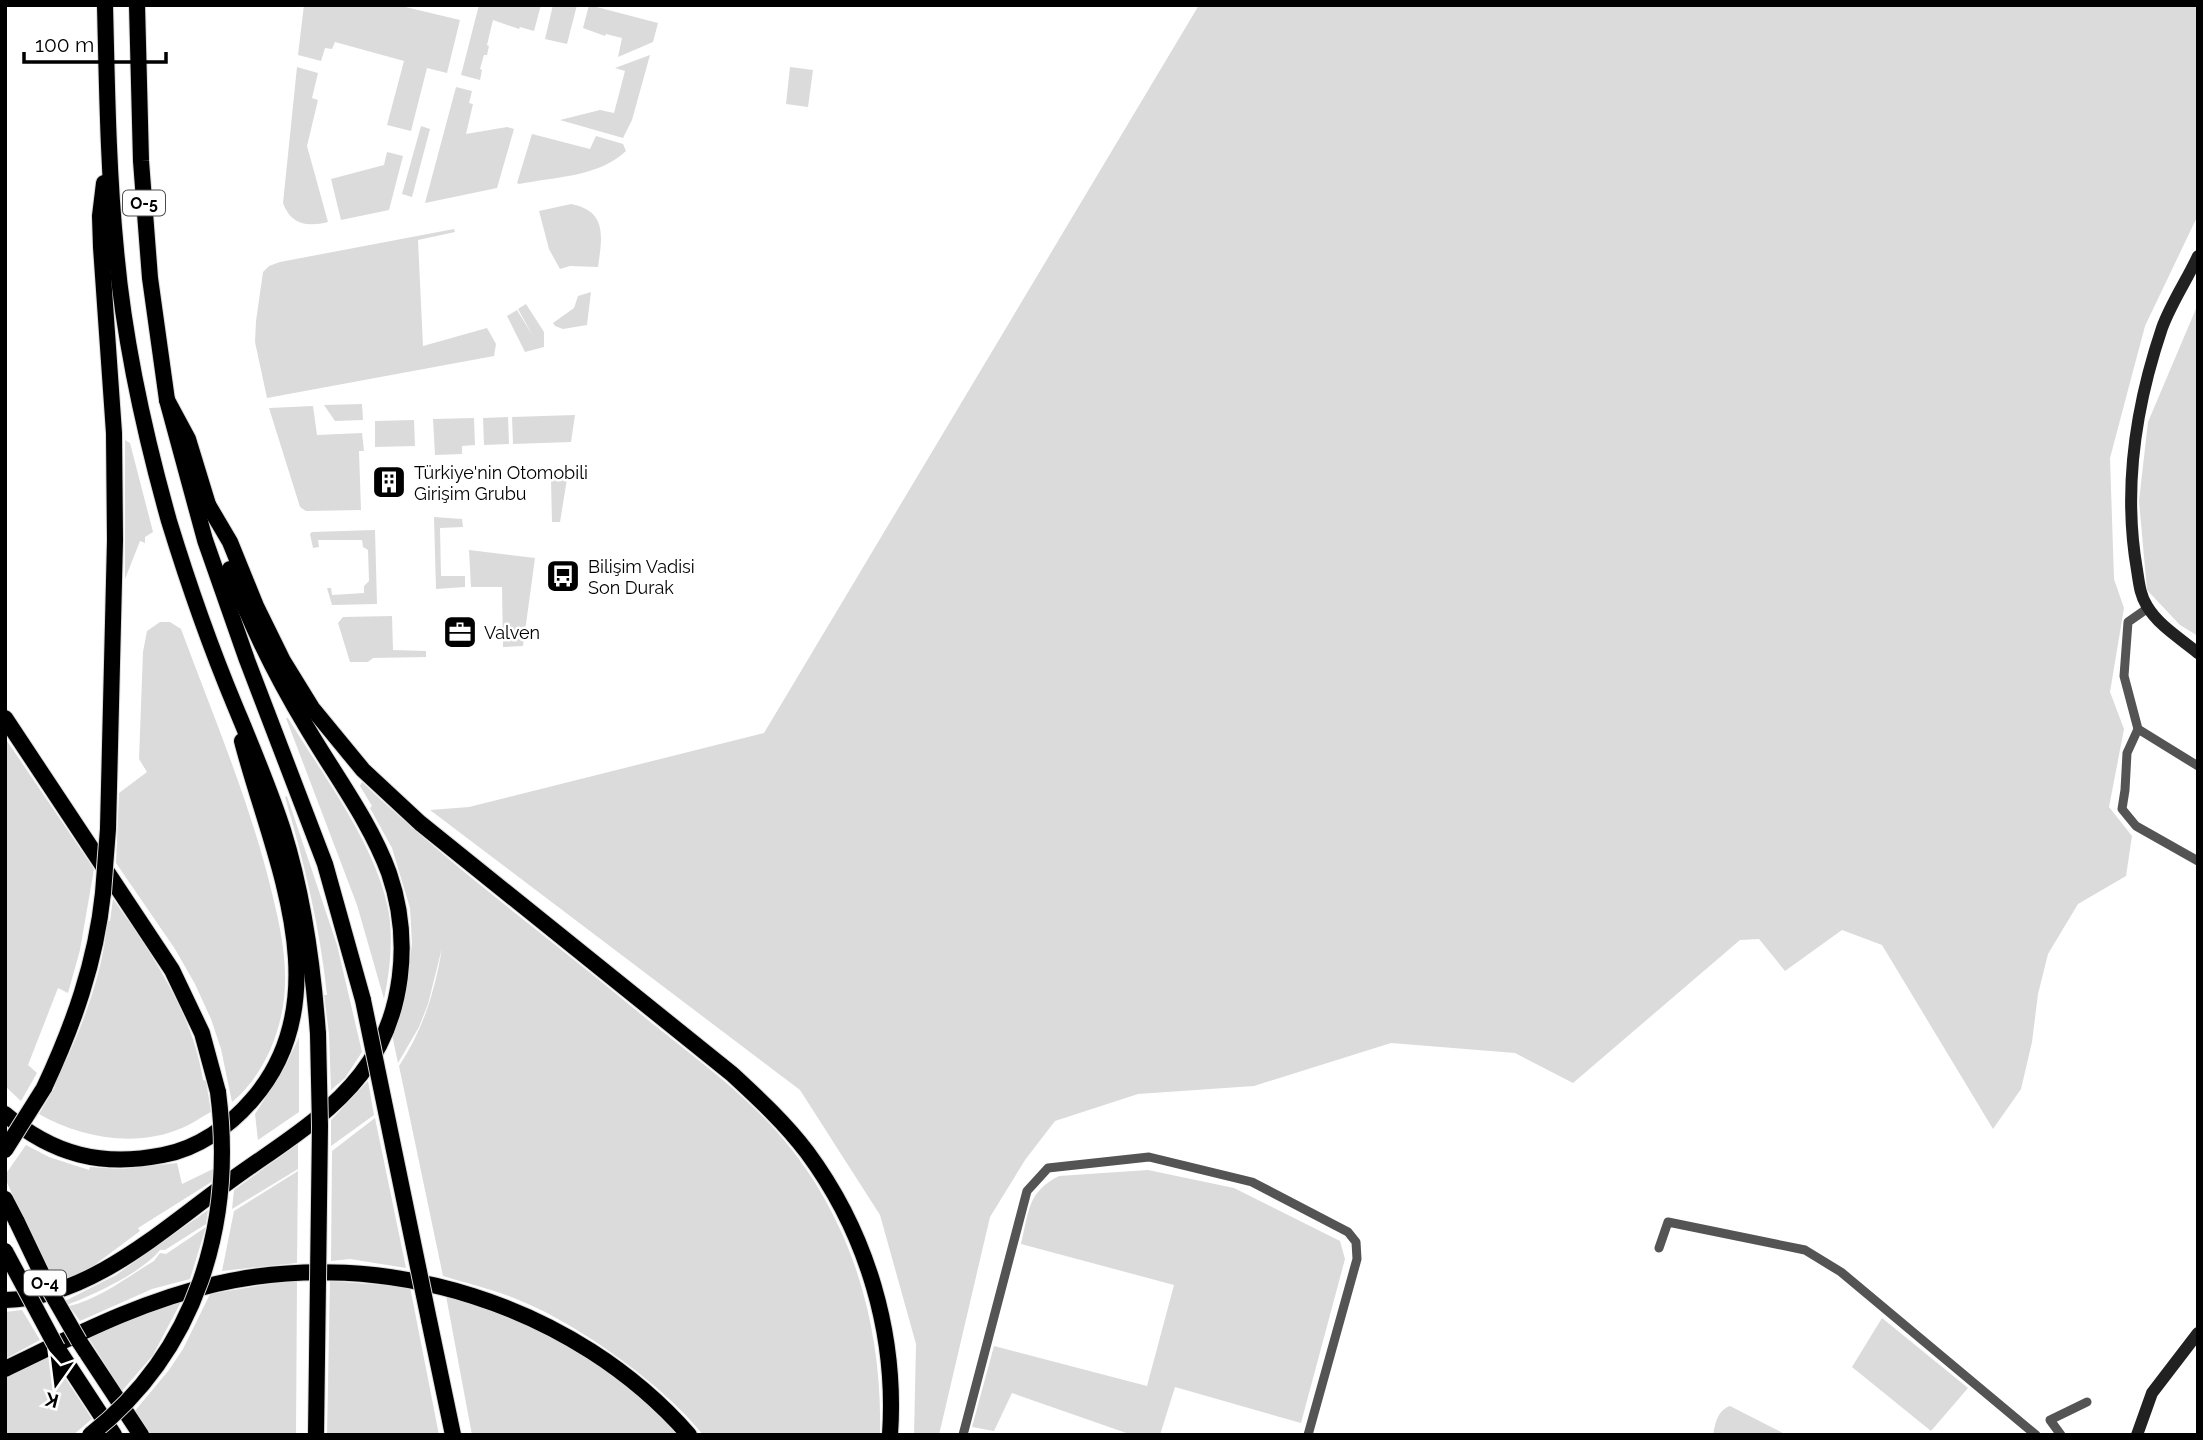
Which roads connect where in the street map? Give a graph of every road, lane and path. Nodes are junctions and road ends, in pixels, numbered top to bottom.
1 (105, 5) edge
2 (137, 5) edge
3 (109, 160) junction
4 (2198, 256) edge
5 (167, 400) junction
6 (207, 503) junction
7 (2148, 608) junction
8 (2198, 653) edge
9 (235, 707) junction
10 (5, 718) edge
11 (2138, 729) junction
12 (2198, 766) edge
13 (2198, 861) edge
14 (5, 1114) edge
15 (5, 1150) edge
16 (5, 1199) edge
17 (1659, 1248) dead end
18 (5, 1251) edge
19 (5, 1300) edge
20 (2198, 1334) edge
21 (5, 1369) edge
22 (2087, 1402) dead end
23 (90, 1435) edge
24 (114, 1435) edge
25 (141, 1435) edge
26 (316, 1435) edge
27 (453, 1435) edge
28 (689, 1435) edge
29 (890, 1435) edge
30 (963, 1435) edge
31 (1308, 1435) edge
32 (2036, 1435) edge
33 (2061, 1435) edge
34 (2137, 1435) edge

1 - 3 highway
2 - 5 highway, O-5
3 - 9 highway
3 - 15 highway, bridge
4 - 7 main road
5 - 6 highway
5 - 27 highway, bridge
6 - 19 highway
6 - 29 highway
7 - 8 main road
7 - 11 street
9 - 14 highway
9 - 26 highway, bridge
10 - 23 highway, bridge
11 - 12 street
11 - 13 street
16 - 25 highway, O-4, bridge
17 - 32 street
18 - 24 highway, O-4, bridge
20 - 34 main road
21 - 28 highway
22 - 33 street
30 - 31 street

